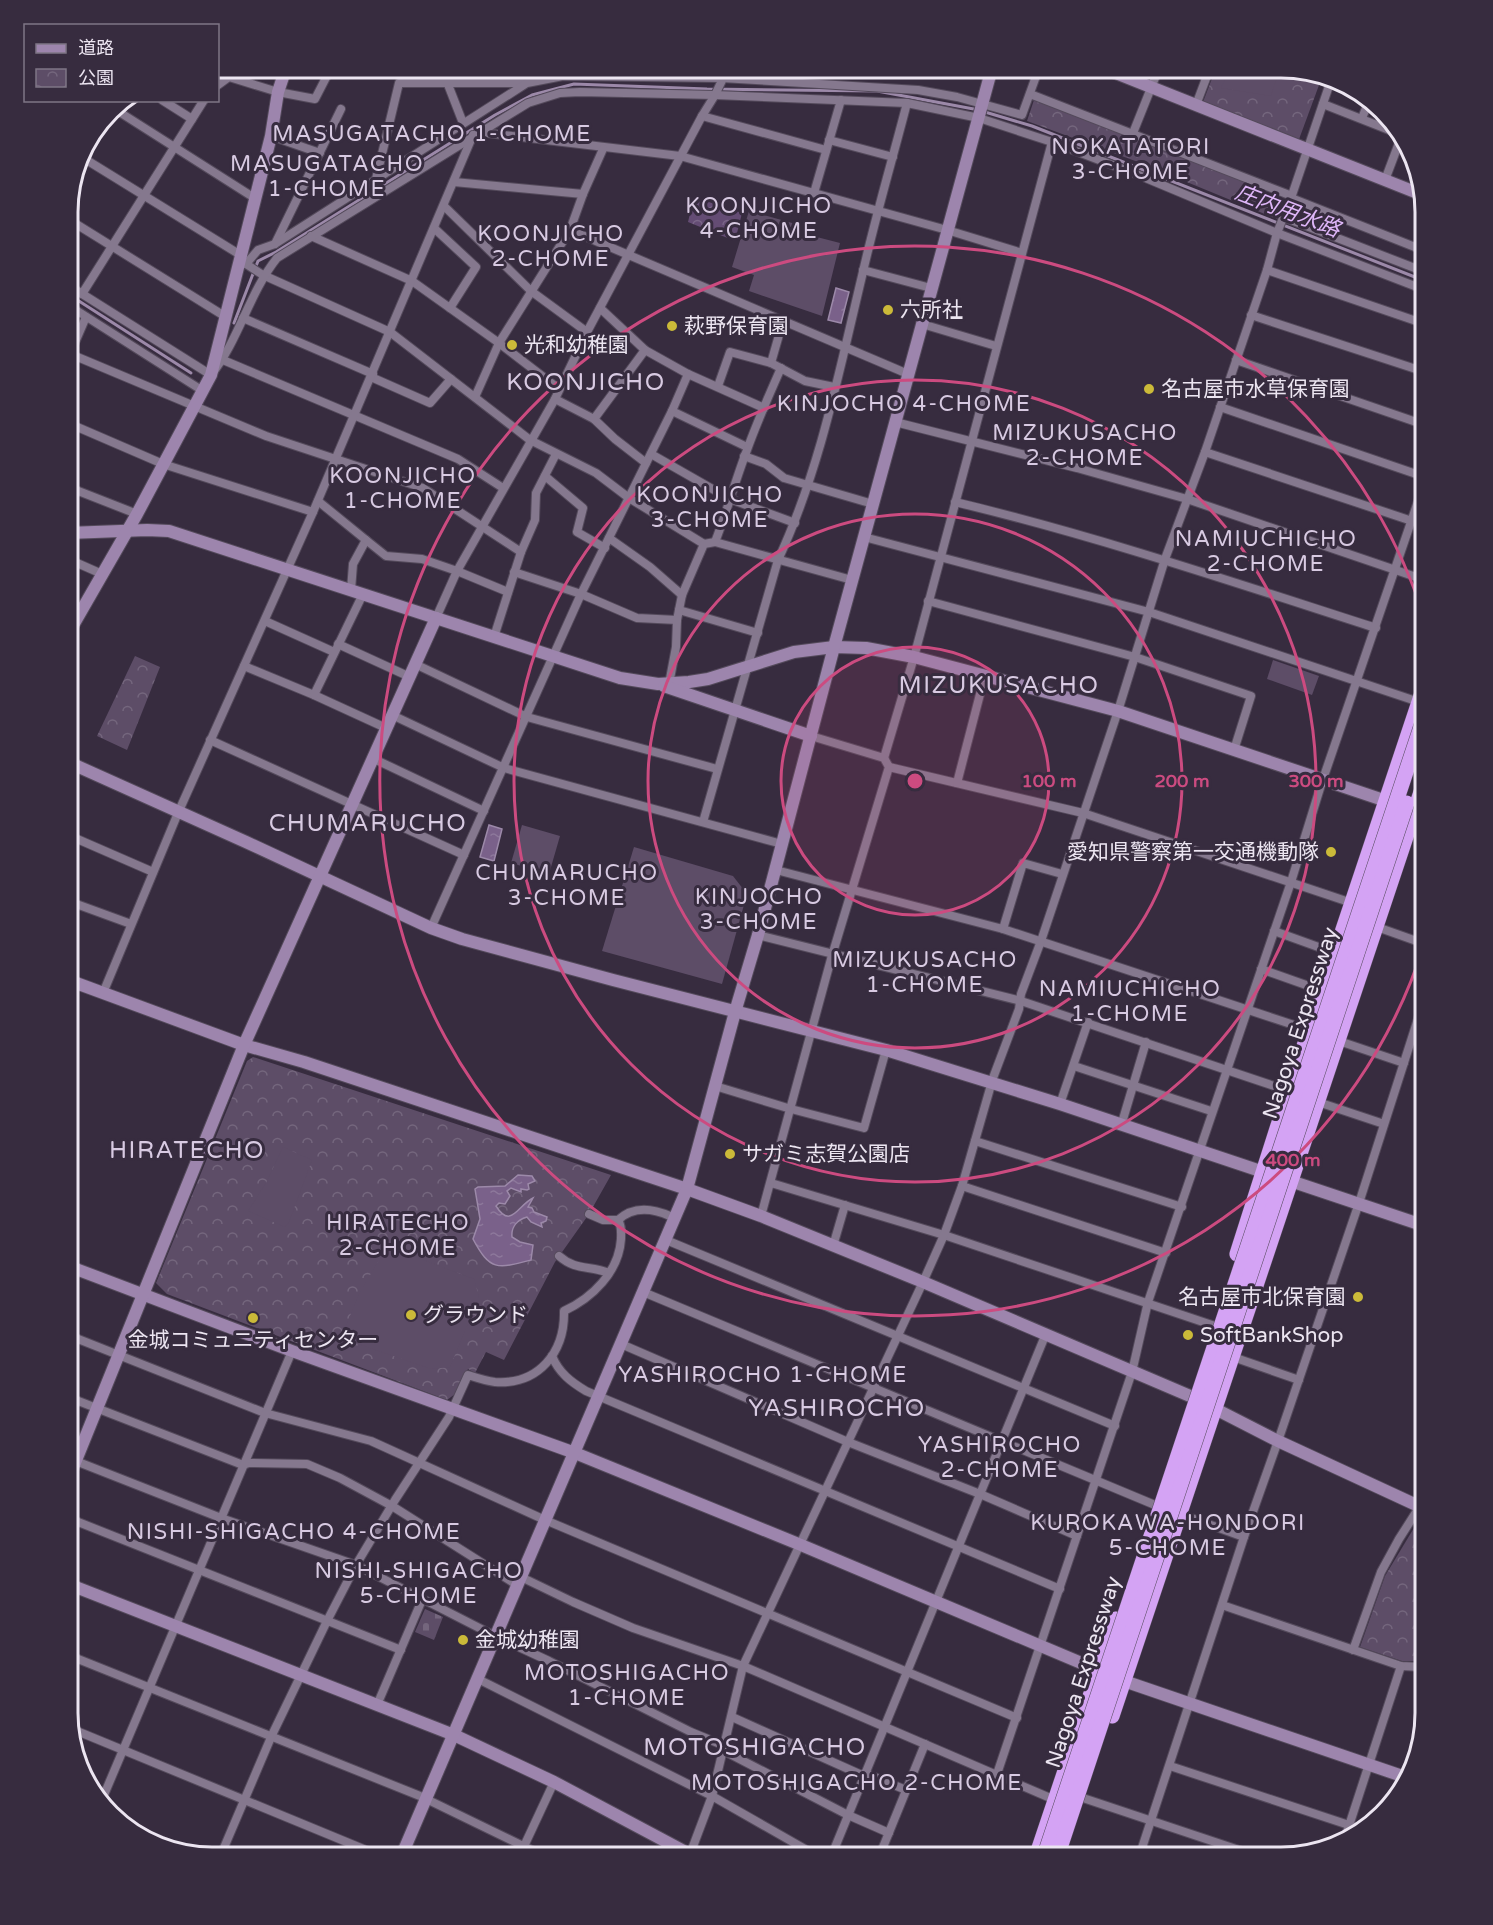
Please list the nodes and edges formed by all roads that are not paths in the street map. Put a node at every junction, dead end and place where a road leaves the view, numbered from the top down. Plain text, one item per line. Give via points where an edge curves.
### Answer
1 (232, 78) edge
2 (283, 78) edge
3 (327, 78) edge
4 (447, 78) edge
5 (553, 78) edge
6 (594, 78) edge
7 (723, 78) edge
8 (990, 78) edge
9 (1036, 78) edge
10 (1128, 78) edge
11 (1155, 78) edge
12 (1206, 78) edge
13 (447, 82) junction
14 (527, 83) junction
15 (719, 86) junction
16 (1151, 87) junction
17 (1329, 87) edge
18 (278, 92) junction
19 (1030, 94) junction
20 (841, 100) junction
21 (165, 102) edge
22 (203, 102) edge
23 (907, 103) junction
24 (983, 104) junction
25 (1323, 104) junction
26 (1196, 105) junction
27 (1366, 108) edge
28 (340, 109) dead end
29 (121, 113) edge
30 (702, 116) junction
31 (979, 118) junction
32 (1362, 118) junction
33 (192, 119) junction
34 (463, 123) junction
35 (1385, 128) edge
36 (1133, 133) junction
37 (476, 134) junction
38 (271, 136) junction
39 (829, 140) junction
40 (1052, 142) junction
41 (174, 147) junction
42 (1398, 147) edge
43 (603, 148) junction
44 (826, 150) junction
45 (1307, 151) junction
46 (320, 153) junction
47 (680, 156) junction
48 (893, 157) junction
49 (88, 161) edge
50 (376, 179) junction
51 (1385, 180) junction
52 (454, 182) junction
53 (1413, 191) edge
54 (814, 193) junction
55 (583, 194) junction
56 (143, 196) junction
57 (1291, 197) junction
58 (256, 199) junction
59 (444, 206) junction
60 (879, 211) junction
61 (1282, 218) junction
62 (78, 225) edge
63 (434, 228) junction
64 (570, 230) junction
65 (947, 230) junction
66 (1278, 231) junction
67 (311, 236) junction
68 (275, 244) junction
69 (1415, 245) edge
70 (111, 246) junction
71 (1022, 253) junction
72 (629, 256) junction
73 (244, 261) junction
74 (1415, 268) edge
75 (863, 270) junction
76 (1267, 270) junction
77 (261, 273) junction
78 (412, 281) junction
79 (1415, 286) edge
80 (931, 288) junction
81 (78, 291) edge
82 (531, 291) junction
83 (82, 294) junction
84 (450, 308) junction
85 (600, 308) junction
86 (78, 312) edge
87 (1251, 315) junction
88 (86, 317) junction
89 (226, 317) junction
90 (243, 318) junction
91 (783, 321) junction
92 (1415, 321) edge
93 (922, 324) junction
94 (390, 332) junction
95 (587, 332) junction
96 (78, 334) edge
97 (499, 343) junction
98 (996, 346) junction
99 (845, 347) junction
100 (645, 350) junction
101 (78, 358) edge
102 (223, 360) junction
103 (1236, 360) junction
104 (771, 363) junction
105 (781, 368) junction
106 (1415, 369) edge
107 (688, 374) junction
108 (908, 374) junction
109 (211, 375) junction
110 (372, 376) junction
111 (451, 379) junction
112 (718, 386) junction
113 (834, 387) junction
114 (559, 389) junction
115 (202, 391) junction
116 (475, 397) junction
117 (555, 399) junction
118 (194, 406) junction
119 (1220, 407) junction
120 (764, 408) junction
121 (672, 411) junction
122 (355, 416) junction
123 (594, 419) junction
124 (895, 422) junction
125 (1415, 422) edge
126 (78, 427) edge
127 (530, 440) junction
128 (971, 443) junction
129 (746, 452) junction
130 (1205, 452) junction
131 (556, 454) junction
132 (651, 454) junction
133 (336, 460) junction
134 (646, 463) junction
135 (163, 464) junction
136 (1415, 475) edge
137 (544, 476) junction
138 (809, 485) junction
139 (503, 488) junction
140 (78, 491) edge
141 (629, 498) junction
142 (730, 499) junction
143 (1187, 499) junction
144 (318, 501) junction
145 (955, 502) junction
146 (873, 504) junction
147 (1415, 511) edge
148 (314, 512) junction
149 (136, 514) junction
150 (1412, 521) junction
151 (795, 523) junction
152 (482, 526) junction
153 (126, 531) junction
154 (78, 533) edge
155 (864, 537) junction
156 (609, 538) junction
157 (366, 540) junction
158 (715, 542) junction
159 (704, 544) junction
160 (605, 548) junction
161 (521, 552) junction
162 (939, 557) junction
163 (778, 560) junction
164 (1165, 560) junction
165 (78, 563) edge
166 (287, 569) junction
167 (1396, 570) junction
168 (457, 571) junction
169 (514, 572) junction
170 (102, 574) junction
171 (1415, 577) edge
172 (852, 580) junction
173 (357, 592) junction
174 (508, 592) junction
175 (581, 594) junction
176 (682, 595) junction
177 (928, 601) junction
178 (679, 610) junction
179 (1149, 612) junction
180 (78, 615) edge
181 (436, 618) junction
182 (677, 620) junction
183 (265, 621) junction
184 (1376, 628) junction
185 (758, 633) junction
186 (494, 637) junction
187 (834, 647) junction
188 (337, 648) junction
189 (554, 656) junction
190 (914, 657) junction
191 (1135, 657) junction
192 (415, 664) junction
193 (244, 666) junction
194 (746, 667) junction
195 (985, 675) junction
196 (410, 677) junction
197 (1357, 680) junction
198 (663, 684) junction
199 (314, 695) junction
200 (1415, 705) edge
201 (734, 711) junction
202 (1118, 711) junction
203 (392, 715) junction
204 (527, 717) junction
205 (1415, 726) edge
206 (386, 728) junction
207 (1415, 729) edge
208 (811, 736) junction
209 (210, 740) junction
210 (1234, 750) junction
211 (372, 759) junction
212 (886, 763) junction
213 (78, 767) edge
214 (504, 768) junction
215 (717, 769) junction
216 (1415, 776) edge
217 (1323, 780) junction
218 (957, 783) junction
219 (1386, 801) junction
220 (351, 804) junction
221 (1415, 810) edge
222 (484, 811) junction
223 (178, 813) junction
224 (1083, 813) junction
225 (703, 822) junction
226 (1415, 825) edge
227 (78, 839) edge
228 (782, 844) junction
229 (464, 855) junction
230 (776, 870) junction
231 (153, 872) junction
232 (1062, 874) junction
233 (319, 877) junction
234 (1291, 882) junction
235 (853, 889) junction
236 (1352, 903) junction
237 (78, 905) edge
238 (131, 924) junction
239 (1377, 927) junction
240 (431, 928) junction
241 (1003, 928) junction
242 (1274, 931) junction
243 (758, 935) junction
244 (1415, 940) edge
245 (1041, 941) junction
246 (1335, 953) junction
247 (832, 955) junction
248 (1261, 969) junction
249 (78, 984) edge
250 (1323, 991) junction
251 (103, 993) junction
252 (1021, 1001) junction
253 (1247, 1010) junction
254 (735, 1012) junction
255 (1088, 1022) junction
256 (1415, 1028) edge
257 (1310, 1030) junction
258 (812, 1031) junction
259 (1339, 1041) junction
260 (1146, 1042) junction
261 (244, 1044) junction
262 (886, 1050) junction
263 (1404, 1063) junction
264 (1074, 1066) junction
265 (1226, 1070) junction
266 (991, 1083) junction
267 (1133, 1085) junction
268 (716, 1086) junction
269 (1289, 1091) junction
270 (1318, 1102) junction
271 (1060, 1104) junction
272 (791, 1109) junction
273 (1212, 1111) junction
274 (1384, 1124) junction
275 (1121, 1126) junction
276 (975, 1141) junction
277 (1199, 1151) junction
278 (1264, 1172) junction
279 (1292, 1182) junction
280 (771, 1183) junction
281 (962, 1186) junction
282 (687, 1189) junction
283 (1359, 1203) junction
284 (845, 1205) junction
285 (1182, 1207) junction
286 (589, 1214) dead end
287 (670, 1216) dead end
288 (761, 1216) junction
289 (618, 1220) junction
290 (1415, 1223) edge
291 (944, 1234) junction
292 (666, 1240) junction
293 (833, 1246) junction
294 (1166, 1253) junction
295 (559, 1256) dead end
296 (78, 1270) edge
297 (609, 1273) junction
298 (923, 1282) junction
299 (643, 1292) junction
300 (143, 1295) junction
301 (1148, 1302) junction
302 (1215, 1326) junction
303 (897, 1336) junction
304 (1046, 1336) junction
305 (78, 1339) edge
306 (621, 1344) junction
307 (292, 1351) junction
308 (118, 1355) junction
309 (552, 1356) junction
310 (1233, 1357) junction
311 (1132, 1372) junction
312 (1299, 1380) junction
313 (873, 1388) junction
314 (1024, 1389) junction
315 (1190, 1396) junction
316 (598, 1397) junction
317 (78, 1400) edge
318 (97, 1408) junction
319 (453, 1410) junction
320 (1216, 1410) junction
321 (265, 1413) junction
322 (1114, 1426) junction
323 (1278, 1441) junction
324 (848, 1442) junction
325 (1001, 1442) junction
326 (78, 1446) edge
327 (575, 1453) junction
328 (78, 1463) edge
329 (419, 1463) junction
330 (243, 1465) junction
331 (1096, 1481) junction
332 (826, 1491) junction
333 (980, 1494) junction
334 (1415, 1504) edge
335 (1155, 1505) junction
336 (392, 1506) junction
337 (1180, 1514) junction
338 (221, 1518) junction
339 (1415, 1518) edge
340 (545, 1520) junction
341 (78, 1522) edge
342 (1077, 1536) junction
343 (1244, 1537) junction
344 (801, 1545) junction
345 (958, 1546) junction
346 (356, 1565) junction
347 (199, 1570) junction
348 (519, 1581) junction
349 (78, 1588) edge
350 (1060, 1589) junction
351 (422, 1600) junction
352 (936, 1603) junction
353 (1222, 1605) junction
354 (768, 1614) junction
355 (327, 1621) junction
356 (175, 1626) junction
357 (495, 1636) junction
358 (1041, 1647) junction
359 (400, 1650) junction
360 (1353, 1650) junction
361 (78, 1659) edge
362 (743, 1666) junction
363 (1401, 1666) junction
364 (1415, 1667) edge
365 (1098, 1670) junction
366 (907, 1673) junction
367 (300, 1674) junction
368 (478, 1679) junction
369 (1124, 1681) junction
370 (149, 1687) junction
371 (1189, 1704) junction
372 (377, 1705) junction
373 (732, 1717) junction
374 (1017, 1718) junction
375 (885, 1726) junction
376 (79, 1732) edge
377 (272, 1735) junction
378 (454, 1735) junction
379 (925, 1744) junction
380 (725, 1749) junction
381 (123, 1750) junction
382 (1368, 1764) junction
383 (1170, 1766) junction
384 (865, 1774) junction
385 (997, 1774) junction
386 (1399, 1775) edge
387 (554, 1782) junction
388 (906, 1790) junction
389 (105, 1793) edge
390 (712, 1796) junction
391 (1083, 1798) junction
392 (426, 1800) junction
393 (1055, 1800) junction
394 (245, 1801) junction
395 (848, 1815) junction
396 (1151, 1821) junction
397 (1349, 1825) junction
398 (1352, 1826) edge
399 (1348, 1829) edge
400 (889, 1833) junction
401 (224, 1847) edge
402 (358, 1847) edge
403 (405, 1847) edge
404 (524, 1847) joint
405 (673, 1847) edge
406 (694, 1847) edge
407 (801, 1847) edge
408 (835, 1847) edge
409 (883, 1847) edge
410 (1039, 1847) edge
411 (1047, 1847) edge
412 (1060, 1847) edge
413 (1066, 1847) edge
414 (1142, 1847) edge
415 (1230, 1847) edge

1 - 18 street
2 - 18 street
3 - 18 street via 315,99
4 - 13 street
5 - 14 street
6 - 15 street
7 - 15 street
8 - 24 street
9 - 19 street
10 - 16 street
11 - 16 street
12 - 26 street
13 - 14 street
13 - 34 street
13 - 50 street via 399,84
14 - 34 street
15 - 20 street
15 - 24 street via 918,90
15 - 30 street
15 - 37 street via 560,93 528,103
16 - 26 street
16 - 36 street
17 - 25 street
18 - 38 street
19 - 24 street via 1022,115
19 - 36 street
20 - 23 street
20 - 39 street
21 - 33 street
22 - 33 street
23 - 31 street
23 - 48 street
24 - 31 street
25 - 32 street
25 - 45 street
26 - 45 street
27 - 32 street
28 - 46 street
29 - 41 street
30 - 44 street
30 - 47 street
31 - 40 street
31 - 65 street
32 - 35 street
33 - 41 street
34 - 50 street
36 - 57 street
37 - 43 street
37 - 52 street
37 - 67 street
38 - 46 street
38 - 58 street
39 - 44 street
39 - 48 street
40 - 66 street
40 - 71 street
41 - 56 street
41 - 58 street
42 - 51 street
43 - 47 street
43 - 55 street
44 - 54 street
45 - 51 street
45 - 57 street
46 - 68 street
47 - 54 street
47 - 72 street
48 - 60 street
49 - 56 street
50 - 68 street
51 - 53 street
52 - 55 street
52 - 59 street
54 - 60 street
55 - 64 street
56 - 70 street
56 - 73 street
57 - 61 street
57 - 69 street
58 - 73 street
59 - 63 street
59 - 82 street
60 - 65 street
60 - 75 street
61 - 66 street
61 - 74 street
62 - 70 street
63 - 78 street
63 - 84 street via 476,267
64 - 72 street
64 - 82 street
65 - 71 street
65 - 80 street
66 - 76 street
66 - 79 street
67 - 77 street
67 - 78 street
68 - 73 street
70 - 83 street
70 - 89 street
71 - 98 street
72 - 85 street
72 - 91 street
73 - 77 street
73 - 89 street
75 - 80 street
75 - 99 street
76 - 87 street
76 - 92 street
77 - 90 street
77 - 94 street
78 - 84 street
78 - 94 street
80 - 93 street
81 - 83 street
82 - 95 street
82 - 97 street
83 - 109 street
84 - 97 street
85 - 95 street
85 - 100 street
86 - 88 street
87 - 103 street
87 - 106 street
88 - 96 street
88 - 115 street
89 - 109 street
90 - 102 street
90 - 110 street
91 - 99 street
91 - 104 street
93 - 98 street
93 - 108 street
94 - 110 street
94 - 111 street
95 - 114 street
97 - 114 street
97 - 116 street
98 - 128 street
99 - 108 street
99 - 113 street
100 - 107 street
100 - 123 street
101 - 118 street
102 - 109 street
102 - 122 street
103 - 119 street
103 - 125 street
104 - 105 street
104 - 112 street via 730,352
105 - 113 street via 805,381
105 - 120 street
107 - 112 street
107 - 121 street
108 - 124 street
109 - 115 street
110 - 111 street via 430,403
110 - 122 street
111 - 116 street
112 - 120 street
113 - 138 street
114 - 117 street
115 - 118 street
116 - 127 street
117 - 123 street
117 - 127 street
118 - 133 street
118 - 135 street
119 - 130 street
119 - 136 street
120 - 129 street
121 - 129 street
121 - 132 street
122 - 133 street
122 - 139 street via 458,459
123 - 134 street
124 - 128 street
124 - 146 street
126 - 135 street
127 - 131 street
127 - 139 street
128 - 143 street
128 - 145 street
129 - 138 street via 784,478
129 - 142 street
130 - 143 street
130 - 150 street
131 - 137 street
131 - 141 street via 596,473
132 - 134 street
132 - 142 street
133 - 144 street
133 - 152 street via 423,488
134 - 141 street
135 - 148 street
135 - 149 street
137 - 160 street via 583,508 577,532
137 - 161 street via 536,492 535,520
138 - 146 street
138 - 151 street
139 - 152 street
140 - 149 street
141 - 156 street
141 - 159 street
142 - 151 street
142 - 158 street
143 - 164 street
143 - 167 street
144 - 148 street
144 - 157 street
145 - 162 street
145 - 164 street via 1036,521
146 - 155 street
147 - 150 street
148 - 166 street
149 - 153 street
150 - 167 street
151 - 163 street
152 - 161 street
152 - 168 street
153 - 154 street
153 - 166 street via 169,531
153 - 170 street
155 - 162 street
155 - 172 street
156 - 160 street
156 - 176 street
157 - 168 street via 386,556 422,560
157 - 173 street via 353,564
158 - 159 street
158 - 163 street
159 - 176 street
160 - 175 street
161 - 169 street
162 - 177 street
162 - 179 street
163 - 172 street
163 - 185 street
164 - 179 street
164 - 184 street
165 - 170 street
166 - 173 street
166 - 183 street
167 - 171 street
167 - 184 street
168 - 174 street
168 - 181 street
169 - 174 street
169 - 175 street
170 - 180 street
172 - 187 street
173 - 181 street
173 - 188 street
174 - 186 street
175 - 182 street via 637,618
175 - 189 street
176 - 178 street
177 - 190 street
177 - 191 street
178 - 182 street
178 - 185 street
179 - 191 street
179 - 197 street
181 - 186 street
181 - 192 street
182 - 198 street via 676,647
183 - 188 street
183 - 193 street
184 - 197 street
185 - 194 street
186 - 189 street
187 - 190 street
187 - 194 street via 794,652
187 - 208 street
188 - 196 street
188 - 199 street
189 - 198 street via 620,678
189 - 204 street
190 - 195 street
190 - 212 street
191 - 202 street
191 - 210 street via 1251,696
192 - 196 street
192 - 204 street
193 - 199 street
193 - 209 street
194 - 198 street via 708,679
194 - 201 street
195 - 202 street
195 - 218 street
196 - 203 street
197 - 200 street
197 - 217 street
198 - 201 street
199 - 206 street
201 - 208 street
201 - 215 street
202 - 210 street
202 - 224 street
203 - 206 street
203 - 214 street
204 - 214 street
204 - 215 street
205 - 219 highway
206 - 211 street
207 - 411 highway, Nagoya Expressway, bridge
208 - 212 street
208 - 228 street
209 - 220 street
209 - 223 street
210 - 217 street
211 - 220 street
211 - 222 street
212 - 218 street
212 - 235 street
213 - 223 street
214 - 222 street
214 - 225 street
215 - 225 street
216 - 412 highway, Nagoya Expressway, bridge
217 - 219 street
217 - 234 street
218 - 224 street
219 - 221 street
219 - 236 highway
220 - 229 street
220 - 233 street
222 - 229 street
223 - 231 street
223 - 233 street
224 - 232 street
224 - 234 street
225 - 228 street
226 - 239 highway
227 - 231 street
228 - 230 street
229 - 240 street
230 - 235 street
230 - 243 street
231 - 238 street
232 - 241 street via 1023,863
232 - 245 street
233 - 240 street
233 - 261 street
234 - 236 street
234 - 242 street
235 - 241 street
235 - 247 street
236 - 246 highway
237 - 238 street
238 - 251 street
239 - 244 street
239 - 259 highway
240 - 254 street
241 - 245 street
242 - 246 street
242 - 248 street
243 - 247 street
243 - 254 street
245 - 252 street
245 - 253 street
246 - 250 highway
247 - 252 street
247 - 258 street
248 - 250 street
248 - 253 street
249 - 251 street
250 - 257 highway
251 - 261 street
252 - 255 street
252 - 266 street
253 - 257 street
253 - 265 street
254 - 258 street
254 - 268 street
255 - 260 street
255 - 264 street
256 - 263 street
257 - 269 highway
258 - 262 street
258 - 272 street
259 - 263 street
259 - 270 highway
260 - 265 street
260 - 267 street
261 - 282 street
261 - 300 street
262 - 266 street
262 - 272 street via 864,1128
263 - 274 street
264 - 267 street
264 - 271 street
265 - 269 street
265 - 273 street
266 - 271 street
266 - 276 street
267 - 273 street
267 - 275 street
268 - 272 street
268 - 282 street
269 - 278 highway
270 - 274 street
270 - 279 highway
271 - 275 street
272 - 280 street
273 - 277 street
274 - 283 street
275 - 277 street
276 - 281 street
276 - 285 street
277 - 278 street
277 - 285 street
278 - 279 street
278 - 302 highway
279 - 283 street
279 - 310 highway
280 - 284 street
280 - 288 street
281 - 291 street
281 - 294 street
282 - 288 street
282 - 292 street
283 - 290 street
283 - 312 street
284 - 291 street
284 - 293 street
285 - 294 street
286 - 289 street via 603,1220
287 - 289 street via 639,1209
288 - 293 street
289 - 297 street via 621,1241
291 - 298 street
291 - 301 street
292 - 299 street
292 - 303 street
293 - 298 street
294 - 301 street
295 - 297 street via 578,1268
296 - 300 street
297 - 309 street via 587,1298 564,1311 562,1338
298 - 303 street
298 - 304 street
299 - 306 street
299 - 313 street
300 - 307 street
300 - 308 street
301 - 302 street
301 - 311 street
302 - 315 highway
303 - 313 street
303 - 314 street
304 - 311 street
304 - 314 street
305 - 308 street
306 - 316 street
306 - 324 street
307 - 319 street
307 - 321 street
308 - 318 street
308 - 321 street
309 - 316 street via 571,1382
309 - 319 street via 519,1380 495,1382 468,1375
310 - 312 street
310 - 320 highway
311 - 315 street
311 - 322 street
312 - 323 street
313 - 324 street
313 - 325 street
314 - 322 street
314 - 325 street
315 - 320 street
315 - 335 highway
316 - 327 street
316 - 332 street
317 - 318 street
318 - 326 street
318 - 330 street
319 - 327 street
319 - 329 street
320 - 323 street
320 - 337 highway
321 - 329 street via 371,1441
321 - 330 street
322 - 331 street
323 - 334 street
323 - 343 street
324 - 332 street
324 - 333 street
325 - 331 street
325 - 333 street
327 - 340 street
327 - 344 street
328 - 338 street
329 - 336 street
329 - 340 street
330 - 336 street via 307,1464
330 - 338 street
331 - 335 street
331 - 342 street
332 - 344 street
332 - 345 street
333 - 342 street
333 - 345 street
335 - 365 highway
336 - 346 street
336 - 348 street
337 - 343 street
337 - 369 highway
338 - 346 street
338 - 347 street
339 - 360 street via 1381,1572
340 - 348 street
340 - 354 street
341 - 347 street
342 - 350 street
343 - 353 street
344 - 352 street
344 - 354 street
345 - 350 street
345 - 352 street
346 - 351 street
346 - 355 street
347 - 355 street
347 - 356 street
348 - 357 street
348 - 362 street via 633,1628
349 - 356 street
350 - 358 street
351 - 357 street
351 - 359 street
352 - 358 street
352 - 366 street
353 - 360 street
353 - 371 street
354 - 362 street
354 - 366 street
355 - 359 street
355 - 367 street
356 - 367 street
356 - 370 street
357 - 368 street
357 - 380 street
358 - 365 street
358 - 374 street
359 - 372 street
360 - 363 street
361 - 370 street
362 - 373 street
362 - 375 street
363 - 364 street
363 - 382 street
365 - 369 street
365 - 393 highway
366 - 374 street
366 - 375 street
367 - 372 street
367 - 377 street
368 - 378 street
368 - 390 street
369 - 371 street
369 - 391 highway
370 - 377 street
370 - 381 street
371 - 382 street
371 - 383 street
372 - 378 street
373 - 380 street
373 - 384 street
374 - 385 street
375 - 379 street
375 - 384 street
376 - 381 street
377 - 392 street
377 - 394 street
378 - 387 street
378 - 392 street
379 - 385 street
379 - 388 street
380 - 390 street
380 - 395 street
381 - 389 street
381 - 394 street
382 - 386 street
382 - 397 street
383 - 396 street
383 - 397 street
384 - 388 street
384 - 395 street
385 - 393 street
387 - 404 street
387 - 405 street
388 - 400 street
390 - 406 street
390 - 407 street
391 - 396 street
391 - 413 highway
392 - 403 street
392 - 404 street
393 - 410 highway
394 - 401 street
394 - 402 street
395 - 400 street
395 - 408 street
396 - 414 street
396 - 415 street
397 - 398 street
397 - 399 street
400 - 409 street

